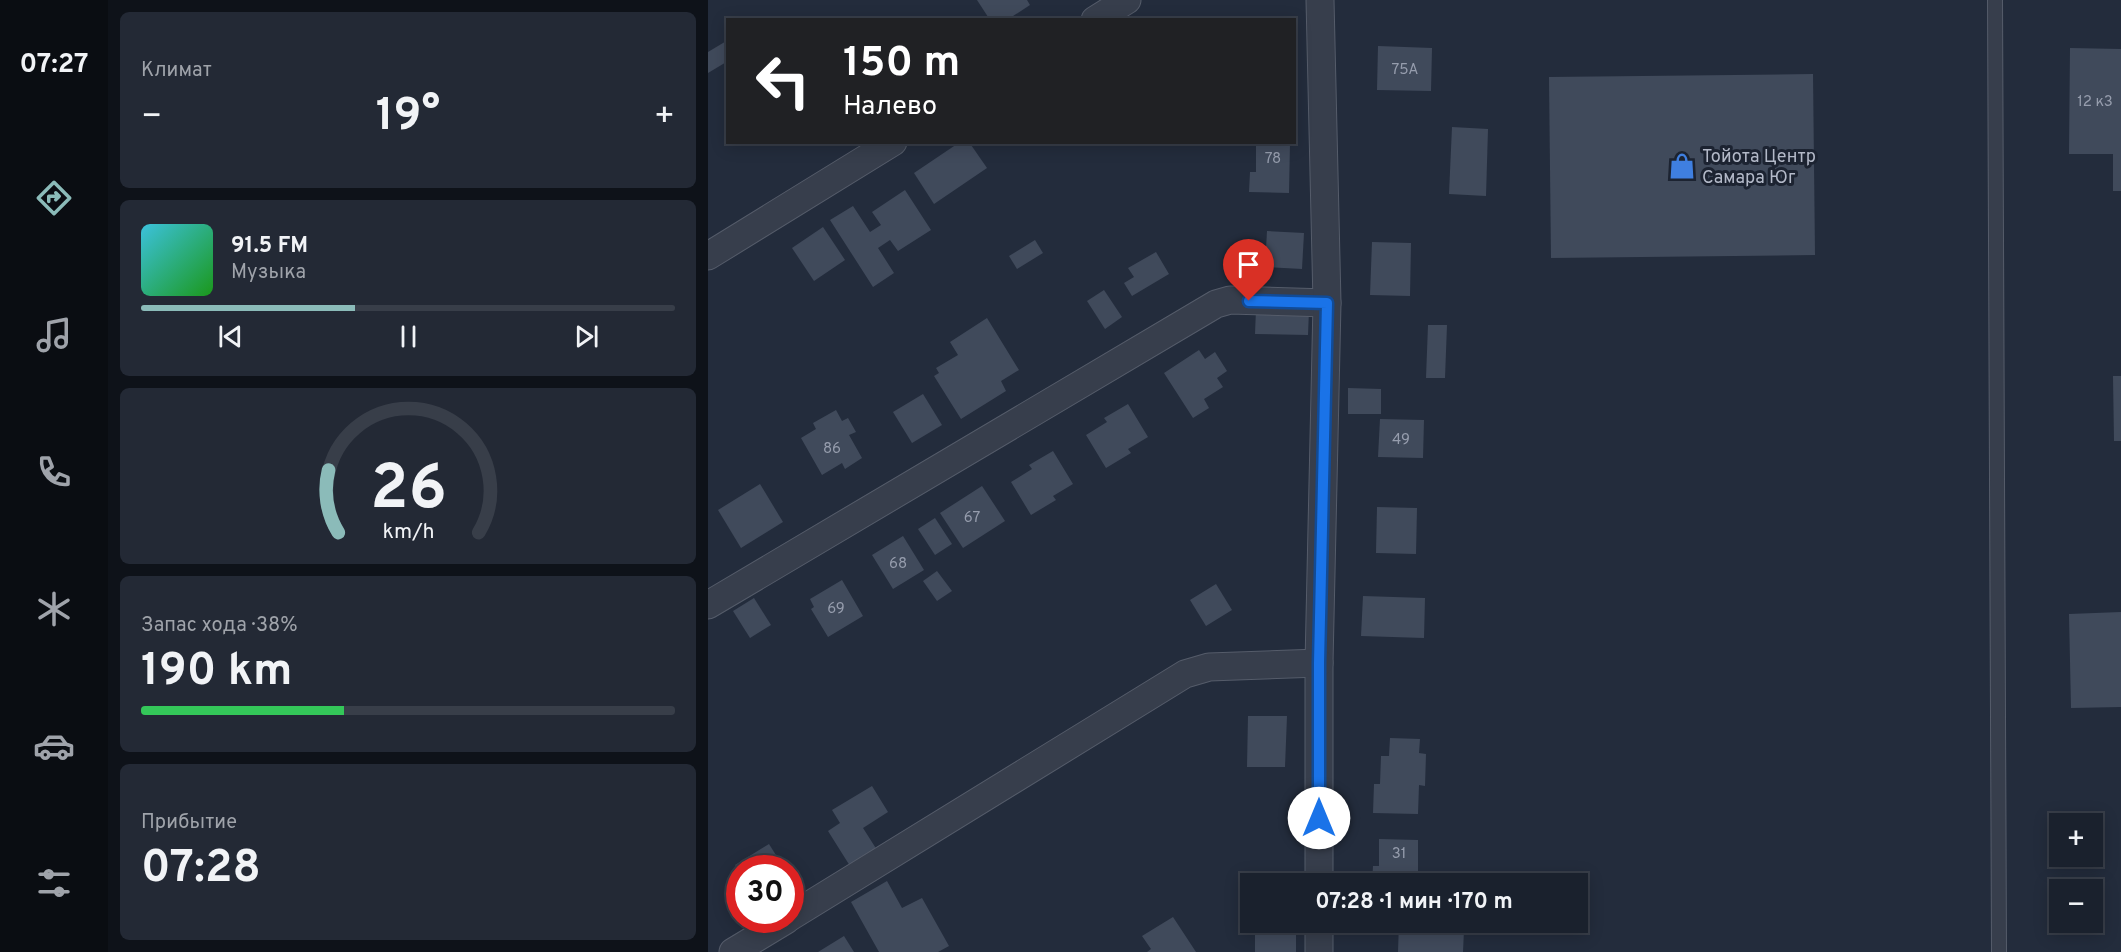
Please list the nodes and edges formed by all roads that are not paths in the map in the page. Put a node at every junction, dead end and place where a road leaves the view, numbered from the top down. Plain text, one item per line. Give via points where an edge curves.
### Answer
1 (1127, 0) edge
2 (1320, 0) edge
3 (1995, 0) edge
4 (1098, 18) edge
5 (890, 144) edge
6 (708, 255) edge
7 (1327, 303) junction
8 (708, 605) edge
9 (1319, 663) junction
10 (1319, 873) edge
11 (804, 907) edge
12 (764, 933) edge
13 (1319, 933) edge
14 (733, 952) edge
15 (1319, 952) edge
16 (1999, 952) edge

1 - 4 street
2 - 7 street
3 - 16 lane
5 - 6 street
7 - 8 street via 1230,300 1216,304
7 - 9 street
9 - 10 street
9 - 11 street via 1209,667 1185,674
12 - 14 street
13 - 15 street

